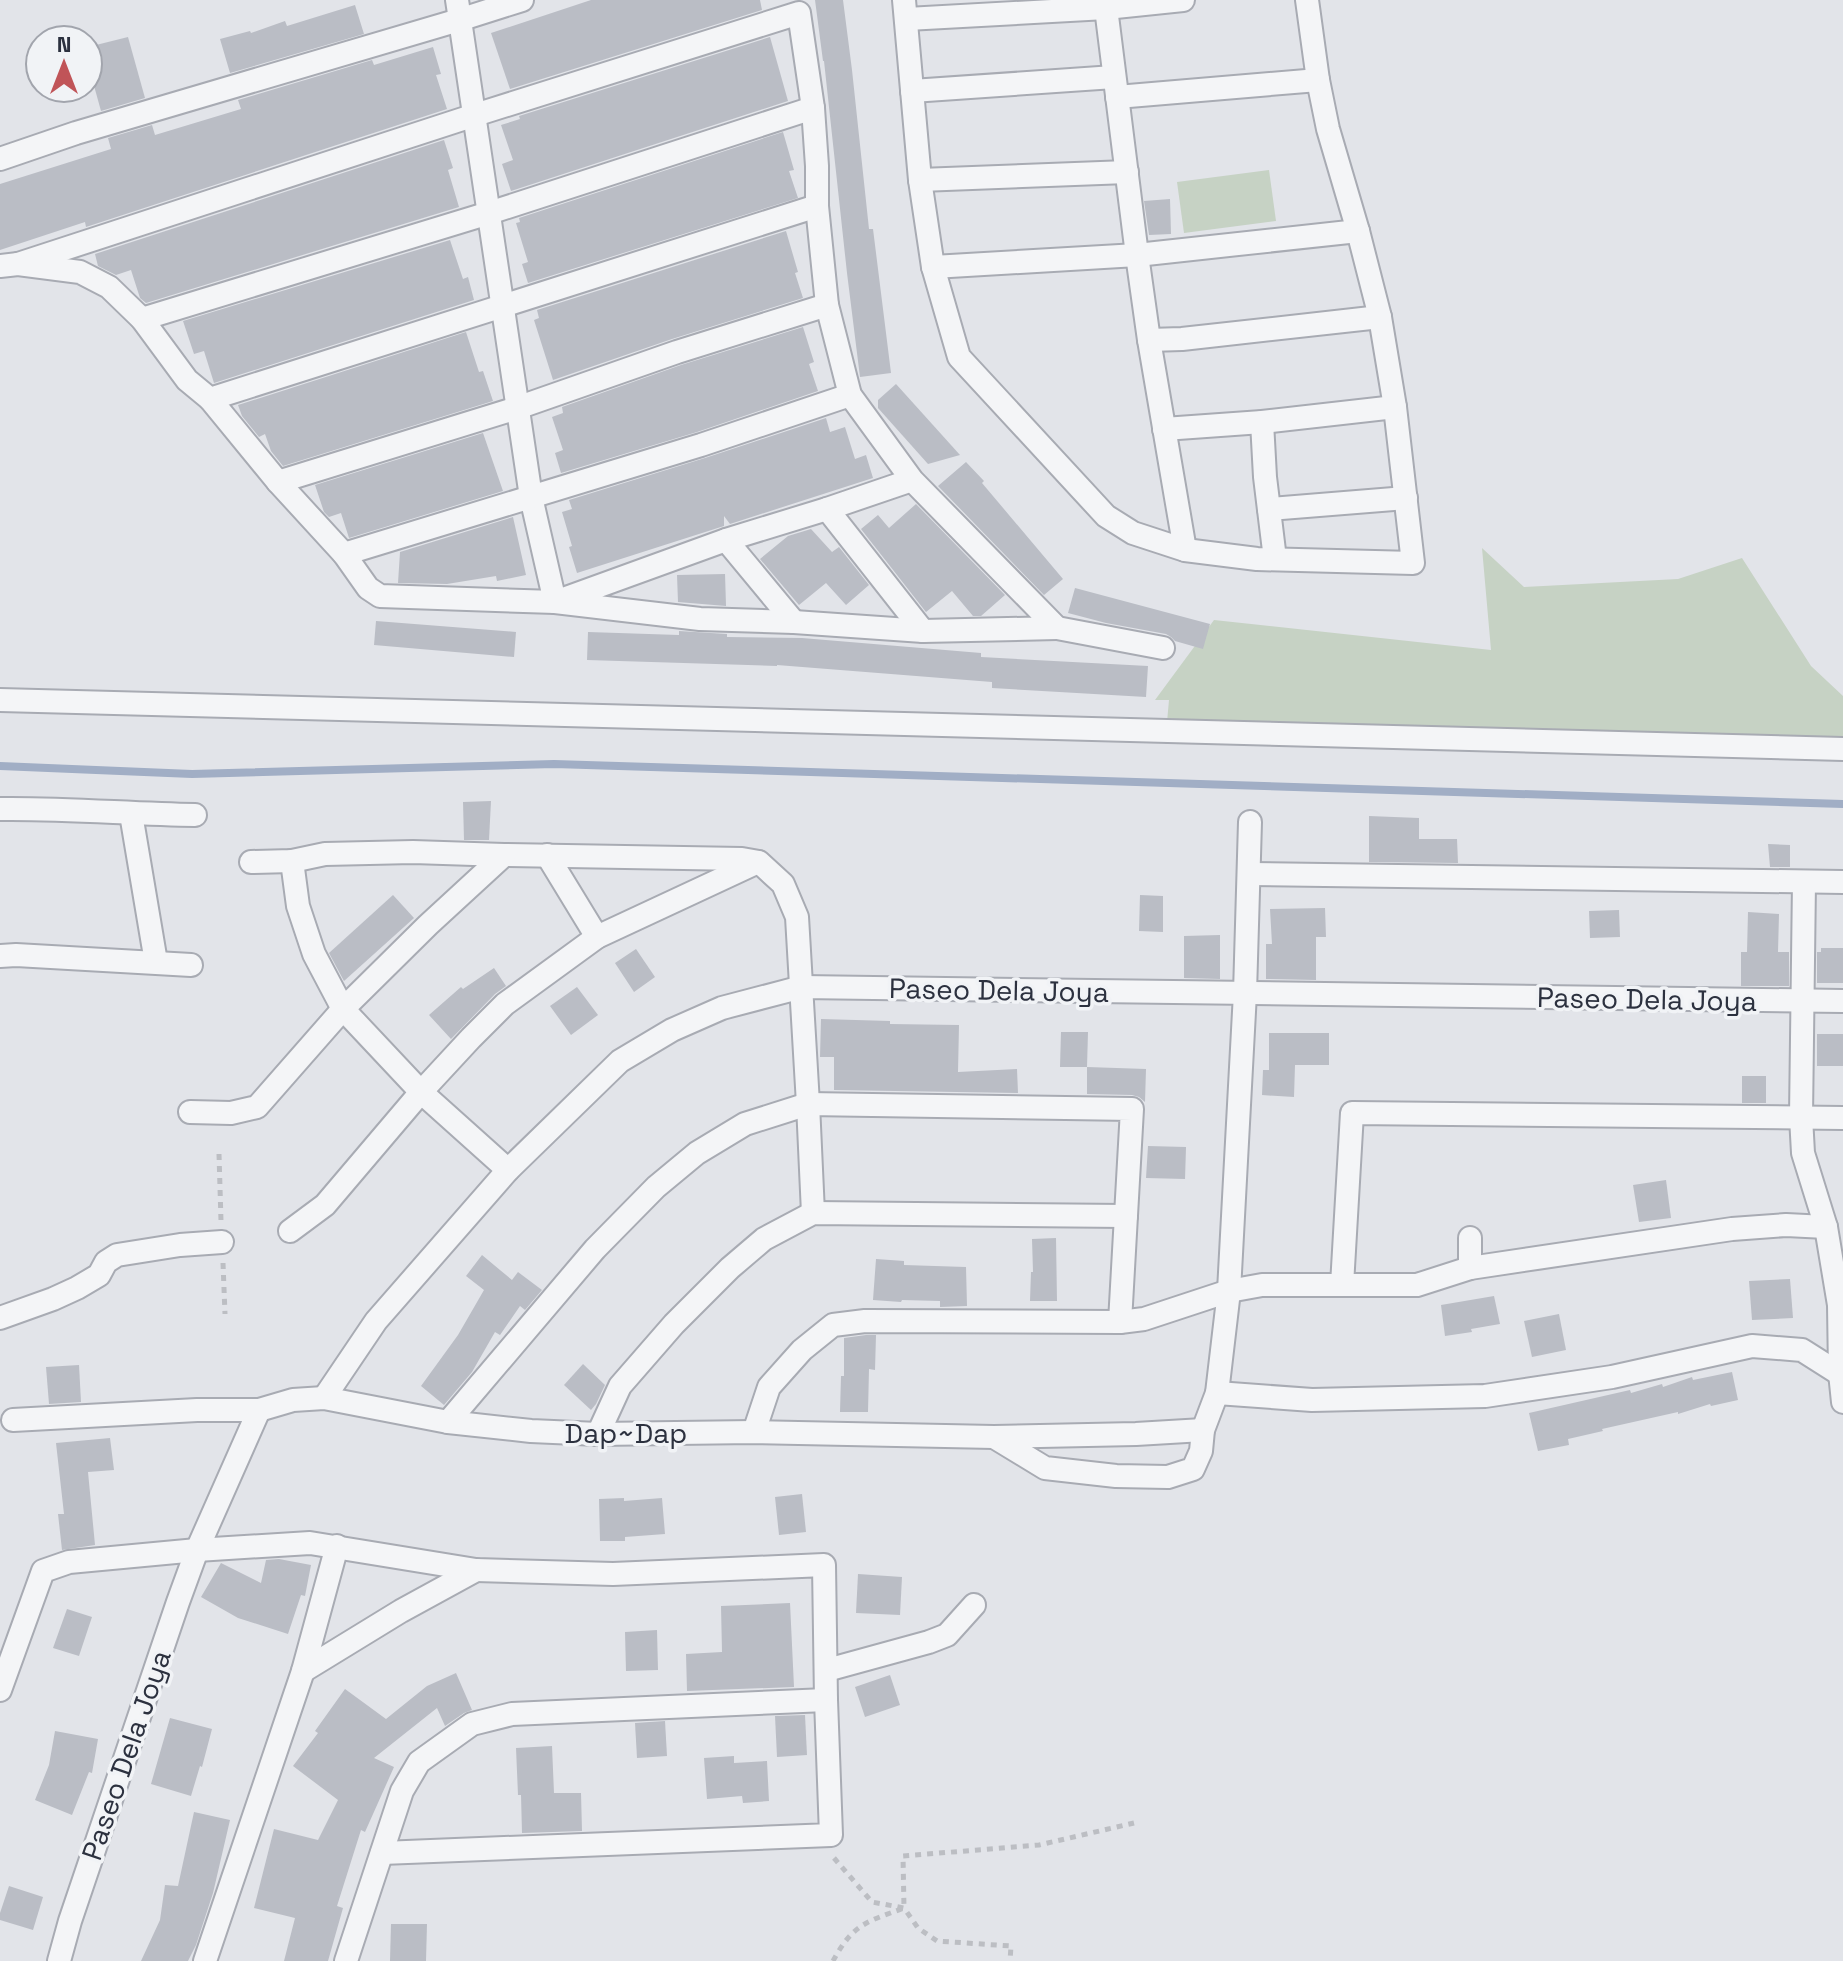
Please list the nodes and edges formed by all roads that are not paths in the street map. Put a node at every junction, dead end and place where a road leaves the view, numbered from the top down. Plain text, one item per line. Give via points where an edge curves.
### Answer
1 (522, 0) edge
2 (1183, 0) edge
3 (1307, 0) edge
4 (1106, 4) edge
5 (798, 6) edge
6 (906, 9) edge
7 (458, 10) edge
8 (1318, 80) junction
9 (1115, 87) junction
10 (912, 91) junction
11 (813, 108) junction
12 (475, 115) junction
13 (0, 159) edge
14 (1127, 172) junction
15 (920, 180) junction
16 (817, 206) junction
17 (489, 213) junction
18 (1358, 231) junction
19 (1137, 255) junction
20 (9, 265) edge
21 (933, 267) junction
22 (827, 305) junction
23 (502, 306) junction
24 (1380, 317) junction
25 (142, 319) junction
26 (1149, 340) junction
27 (850, 395) junction
28 (210, 399) junction
29 (1395, 407) junction
30 (517, 408) junction
31 (1262, 422) junction
32 (1164, 429) junction
33 (912, 480) junction
34 (278, 482) junction
35 (531, 497) junction
36 (1406, 498) junction
37 (827, 509) junction
38 (1269, 509) junction
39 (726, 540) junction
40 (1185, 550) junction
41 (344, 554) junction
42 (1275, 559) junction
43 (555, 602) junction
44 (794, 622) junction
45 (1057, 628) junction
46 (923, 631) junction
47 (1163, 648) dead end
48 (0, 700) edge
49 (1843, 749) edge
50 (0, 809) edge
51 (131, 814) junction
52 (195, 815) dead end
53 (1250, 822) dead end
54 (504, 855) junction
55 (547, 855) junction
56 (292, 861) junction
57 (251, 862) dead end
58 (759, 862) junction
59 (1250, 874) junction
60 (1804, 882) junction
61 (1843, 882) edge
62 (597, 937) junction
63 (0, 956) edge
64 (156, 962) junction
65 (191, 965) dead end
66 (802, 987) junction
67 (1245, 993) junction
68 (1843, 1001) edge
69 (1802, 1002) junction
70 (343, 1009) junction
71 (421, 1092) junction
72 (808, 1104) junction
73 (190, 1112) dead end
74 (1801, 1117) junction
75 (1843, 1118) edge
76 (508, 1170) junction
77 (813, 1213) junction
78 (1126, 1216) junction
79 (1826, 1227) junction
80 (290, 1231) dead end
81 (1470, 1238) dead end
82 (222, 1242) dead end
83 (1470, 1268) junction
84 (1342, 1285) junction
85 (1229, 1291) junction
86 (0, 1318) edge
87 (1120, 1322) junction
88 (1842, 1374) edge
89 (1217, 1393) junction
90 (324, 1398) junction
91 (1843, 1402) edge
92 (259, 1410) junction
93 (13, 1420) dead end
94 (448, 1422) junction
95 (1203, 1430) junction
96 (754, 1432) junction
97 (598, 1434) junction
98 (994, 1437) junction
99 (337, 1546) junction
100 (197, 1550) junction
101 (476, 1570) junction
102 (974, 1605) dead end
103 (827, 1670) junction
104 (303, 1671) junction
105 (0, 1690) edge
106 (826, 1700) junction
107 (382, 1853) junction
108 (59, 1961) edge
109 (205, 1961) edge
110 (346, 1961) edge

1 - 7 street
2 - 4 street
3 - 8 street
4 - 6 street
4 - 9 street
5 - 11 street
5 - 12 street
6 - 10 street
7 - 12 street
7 - 13 street
8 - 9 street
8 - 18 street
9 - 10 street
9 - 14 street
10 - 15 street
11 - 16 street
11 - 17 street
12 - 17 street
12 - 20 street
14 - 15 street
14 - 19 street
15 - 21 street
16 - 22 street
16 - 23 street
17 - 23 street
17 - 25 street
18 - 19 street
18 - 24 street
19 - 21 street
19 - 26 street
20 - 25 street via 80,272 109,287
21 - 40 street via 959,357 1106,516 1133,533
22 - 27 street
22 - 30 street
23 - 28 street
23 - 30 street
24 - 26 street
24 - 29 street
25 - 28 street via 187,380
26 - 32 street
27 - 33 street
27 - 35 street
28 - 34 street
29 - 31 street
29 - 36 street
30 - 34 street
30 - 35 street
31 - 32 street
31 - 38 street
32 - 40 street
33 - 37 street
33 - 45 street
34 - 41 street
35 - 41 street
35 - 43 street
36 - 38 street
36 - 42 street via 1413,563
37 - 39 street
37 - 46 street
38 - 42 street
39 - 43 street
39 - 44 street
40 - 42 street
41 - 43 street via 380,596
43 - 44 street via 700,619
44 - 46 street
45 - 46 street
45 - 47 street
48 - 49 street
50 - 51 street
51 - 52 street
51 - 64 street
53 - 59 street
54 - 55 street
54 - 56 street via 325,854
54 - 70 street
55 - 58 street
55 - 62 street
56 - 57 street
56 - 70 street via 298,906 314,954
58 - 62 street
58 - 66 street via 783,884 797,917
59 - 60 street
59 - 67 street
60 - 61 street
60 - 69 street
62 - 71 street via 505,1004
63 - 64 street
64 - 65 street
66 - 67 street, Paseo Dela Joya
66 - 72 street
66 - 76 street, Paseo Dela Joya via 722,1008 620,1061
67 - 69 street, Paseo Dela Joya
67 - 85 street
68 - 69 street, Paseo Dela Joya
69 - 74 street
70 - 71 street
70 - 73 street via 257,1107 231,1113
71 - 76 street
71 - 80 street via 325,1205
72 - 77 street
72 - 78 street via 1132,1109
72 - 94 street via 745,1124 697,1153 656,1187 595,1249
74 - 75 street
74 - 79 street via 1803,1153
74 - 84 street via 1352,1113
76 - 90 street, Paseo Dela Joya via 376,1321
77 - 78 street
77 - 97 street via 764,1239 674,1324 620,1386
78 - 87 street
79 - 83 street via 1732,1229
79 - 88 street via 1839,1305
81 - 83 street
82 - 86 street via 117,1255 77,1288
83 - 84 street via 1417,1285
84 - 85 street via 1262,1285
85 - 87 street
85 - 89 street
87 - 96 street via 833,1325 769,1387
88 - 89 street via 1802,1350 1752,1346 1612,1377 1485,1396 1312,1400
88 - 91 street
89 - 95 street
90 - 92 street, Dap~Dap
90 - 94 street, Dap~Dap
92 - 93 street, Dap~Dap
92 - 100 street, Paseo Dela Joya
94 - 97 street, Dap~Dap
95 - 98 street, Dap~Dap
95 - 98 street via 1193,1469 1168,1477 1045,1468
96 - 97 street, Dap~Dap
96 - 98 street, Dap~Dap
99 - 100 street
99 - 101 street
99 - 104 street
100 - 105 street via 69,1562 43,1571
100 - 108 street, Paseo Dela Joya
101 - 103 street via 613,1574 824,1565
101 - 104 street
102 - 103 street via 947,1635
103 - 106 street
104 - 109 street
106 - 107 street via 512,1714 472,1724 419,1762 402,1791
106 - 107 street via 831,1835
107 - 110 street

